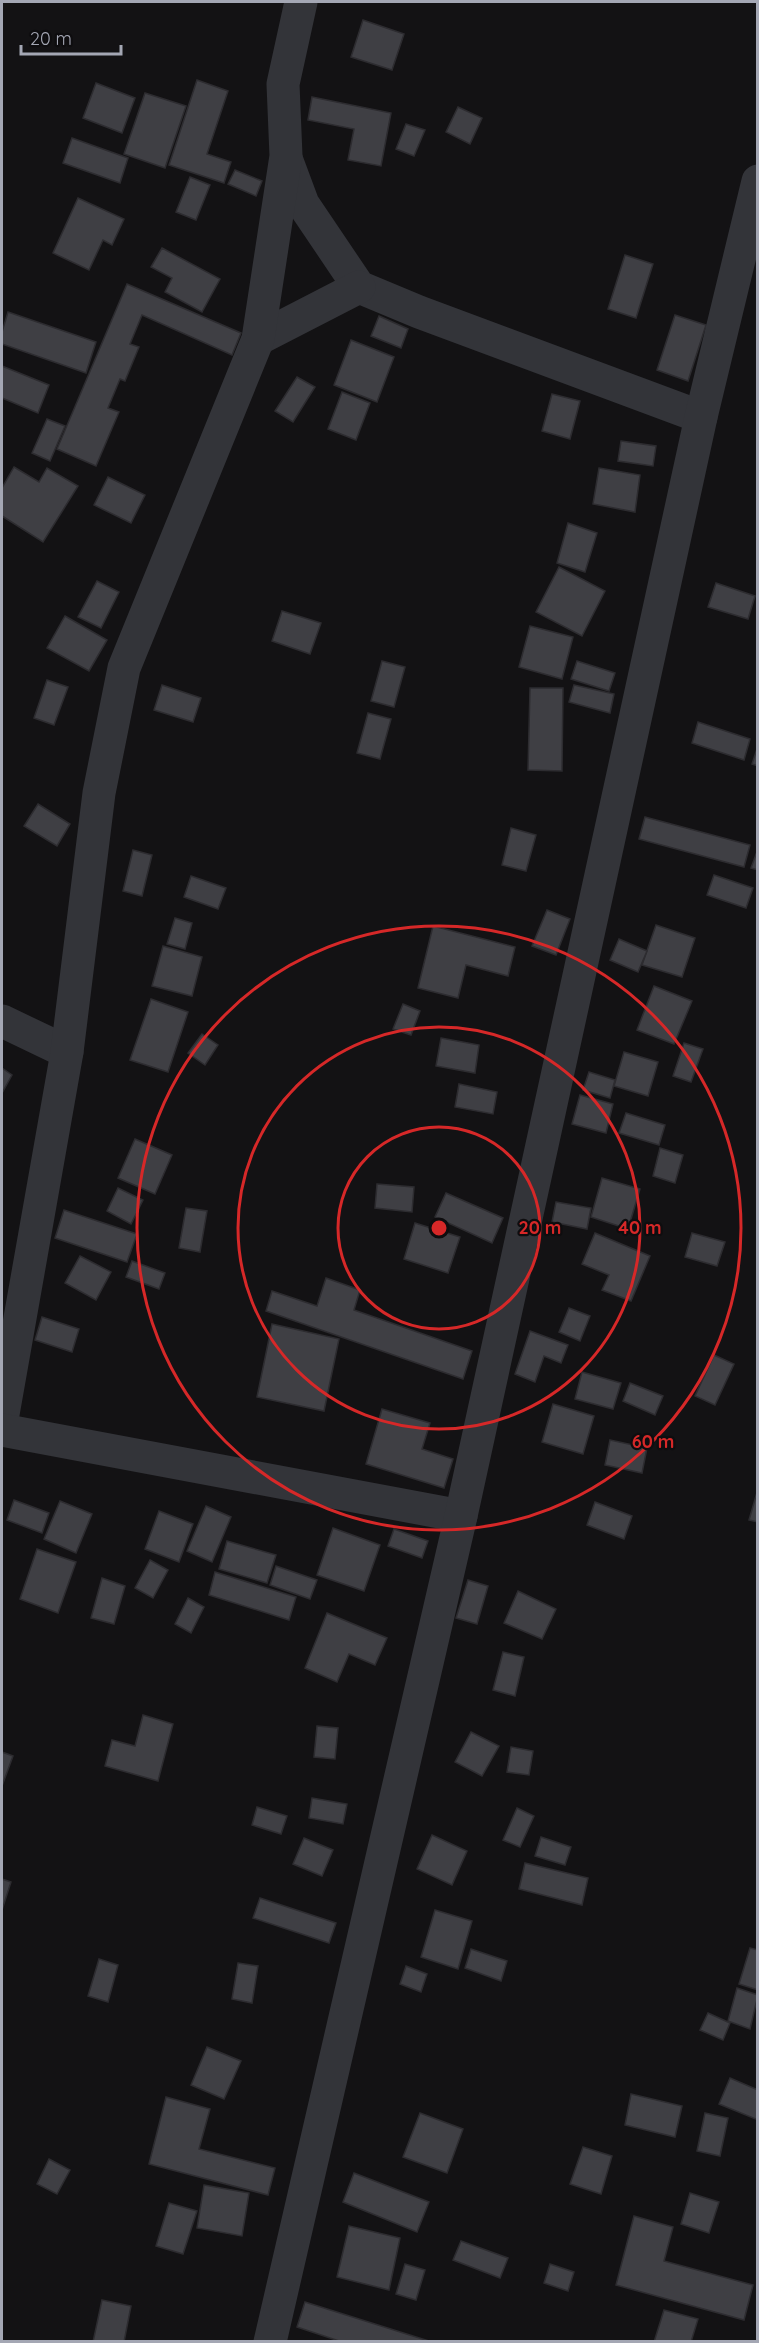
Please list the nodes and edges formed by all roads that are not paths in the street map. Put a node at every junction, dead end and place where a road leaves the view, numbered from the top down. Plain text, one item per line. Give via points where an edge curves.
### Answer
1 (301, 2) edge
2 (286, 156) junction
3 (758, 181) edge
4 (359, 287) junction
5 (258, 339) junction
6 (701, 417) junction
7 (2, 1021) edge
8 (67, 1052) junction
9 (2, 1420) edge
10 (2, 1430) edge
11 (461, 1516) junction
12 (270, 2342) edge

1 - 2 street via 283,84
2 - 4 street via 303,204
2 - 5 street
3 - 6 street
4 - 5 street
4 - 6 street
5 - 8 street via 124,668 99,793
6 - 11 street
7 - 8 street
8 - 9 street
10 - 11 street
11 - 12 street

